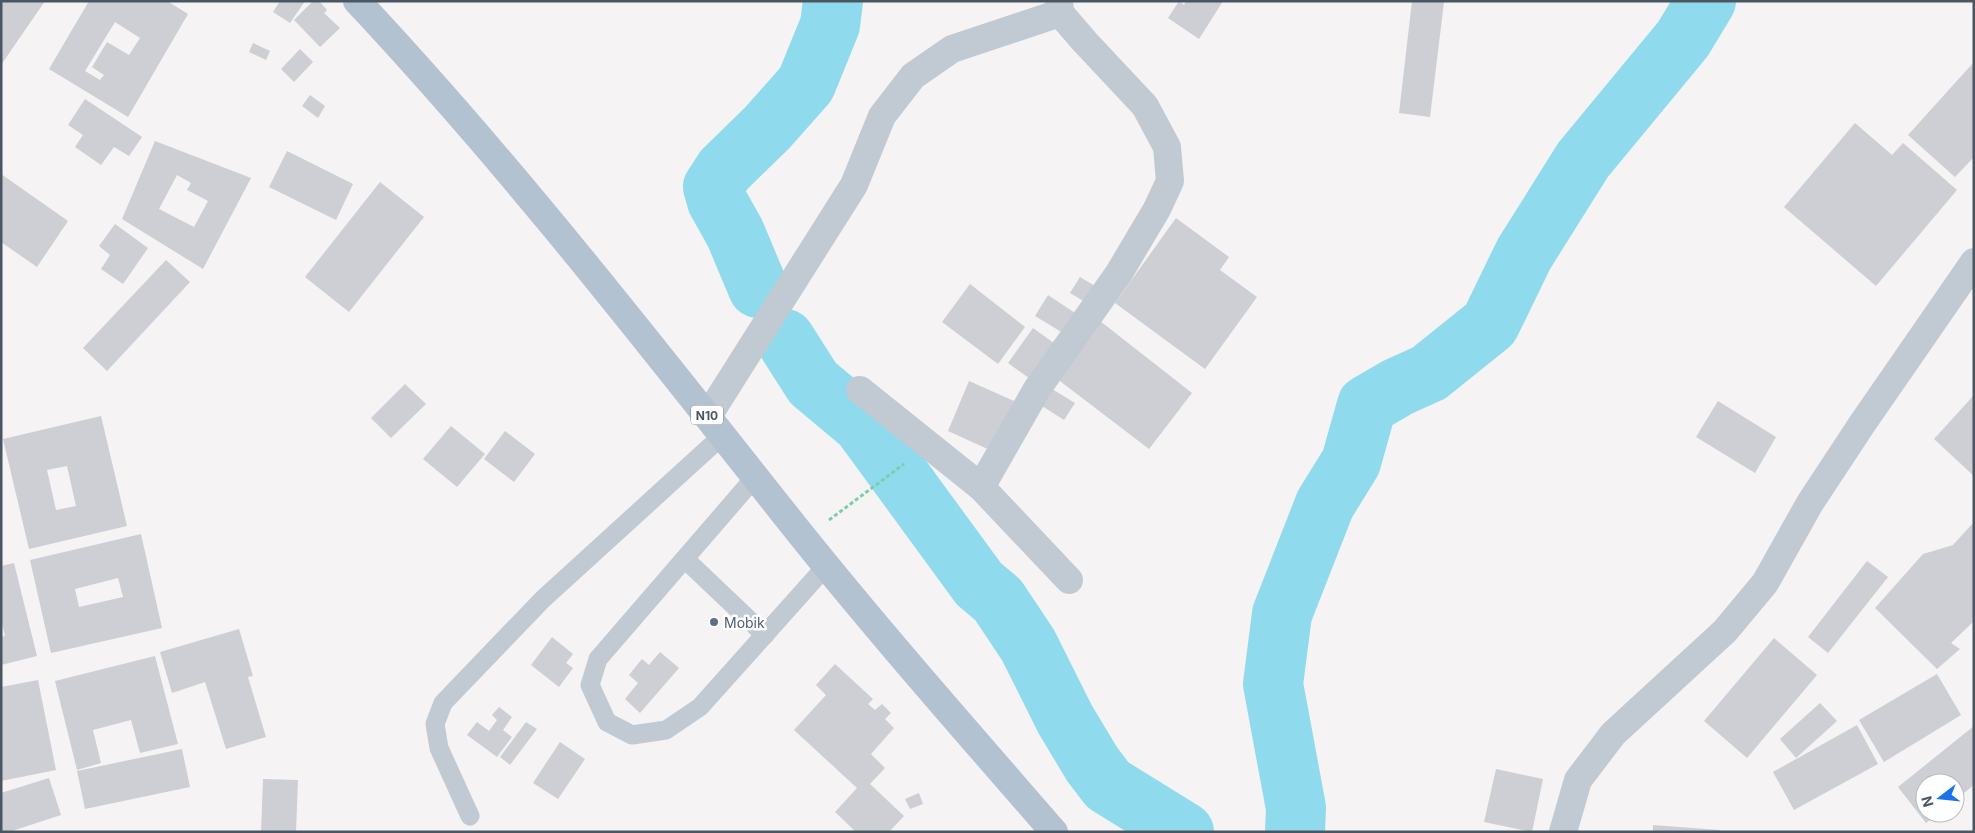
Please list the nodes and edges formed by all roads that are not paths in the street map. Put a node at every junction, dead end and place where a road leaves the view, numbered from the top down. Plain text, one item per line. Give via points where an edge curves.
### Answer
1 (357, 1) edge
2 (1059, 7) edge
3 (1974, 262) edge
4 (860, 390) dead end
5 (715, 425) junction
6 (756, 476) junction
7 (981, 487) junction
8 (685, 559) junction
9 (827, 566) junction
10 (1069, 580) dead end
11 (766, 635) junction
12 (470, 816) dead end
13 (1054, 832) edge
14 (1562, 832) edge

1 - 5 main road, N10 via 412,59 524,189
2 - 5 street via 952,49 913,76 882,116 854,185
2 - 7 street via 1084,42 1145,106 1167,147 1170,181 1157,210 1119,273 1037,389
3 - 14 street via 1851,439 1765,583 1725,631 1613,734 1578,780
4 - 7 street
5 - 6 main road, N10
5 - 12 lane via 443,703 435,724 439,748
6 - 8 lane
6 - 9 main road, N10
7 - 10 street
8 - 11 lane
8 - 11 lane via 598,659 590,684 607,722 632,735 666,730 700,707
9 - 11 lane
9 - 13 main road, N10

